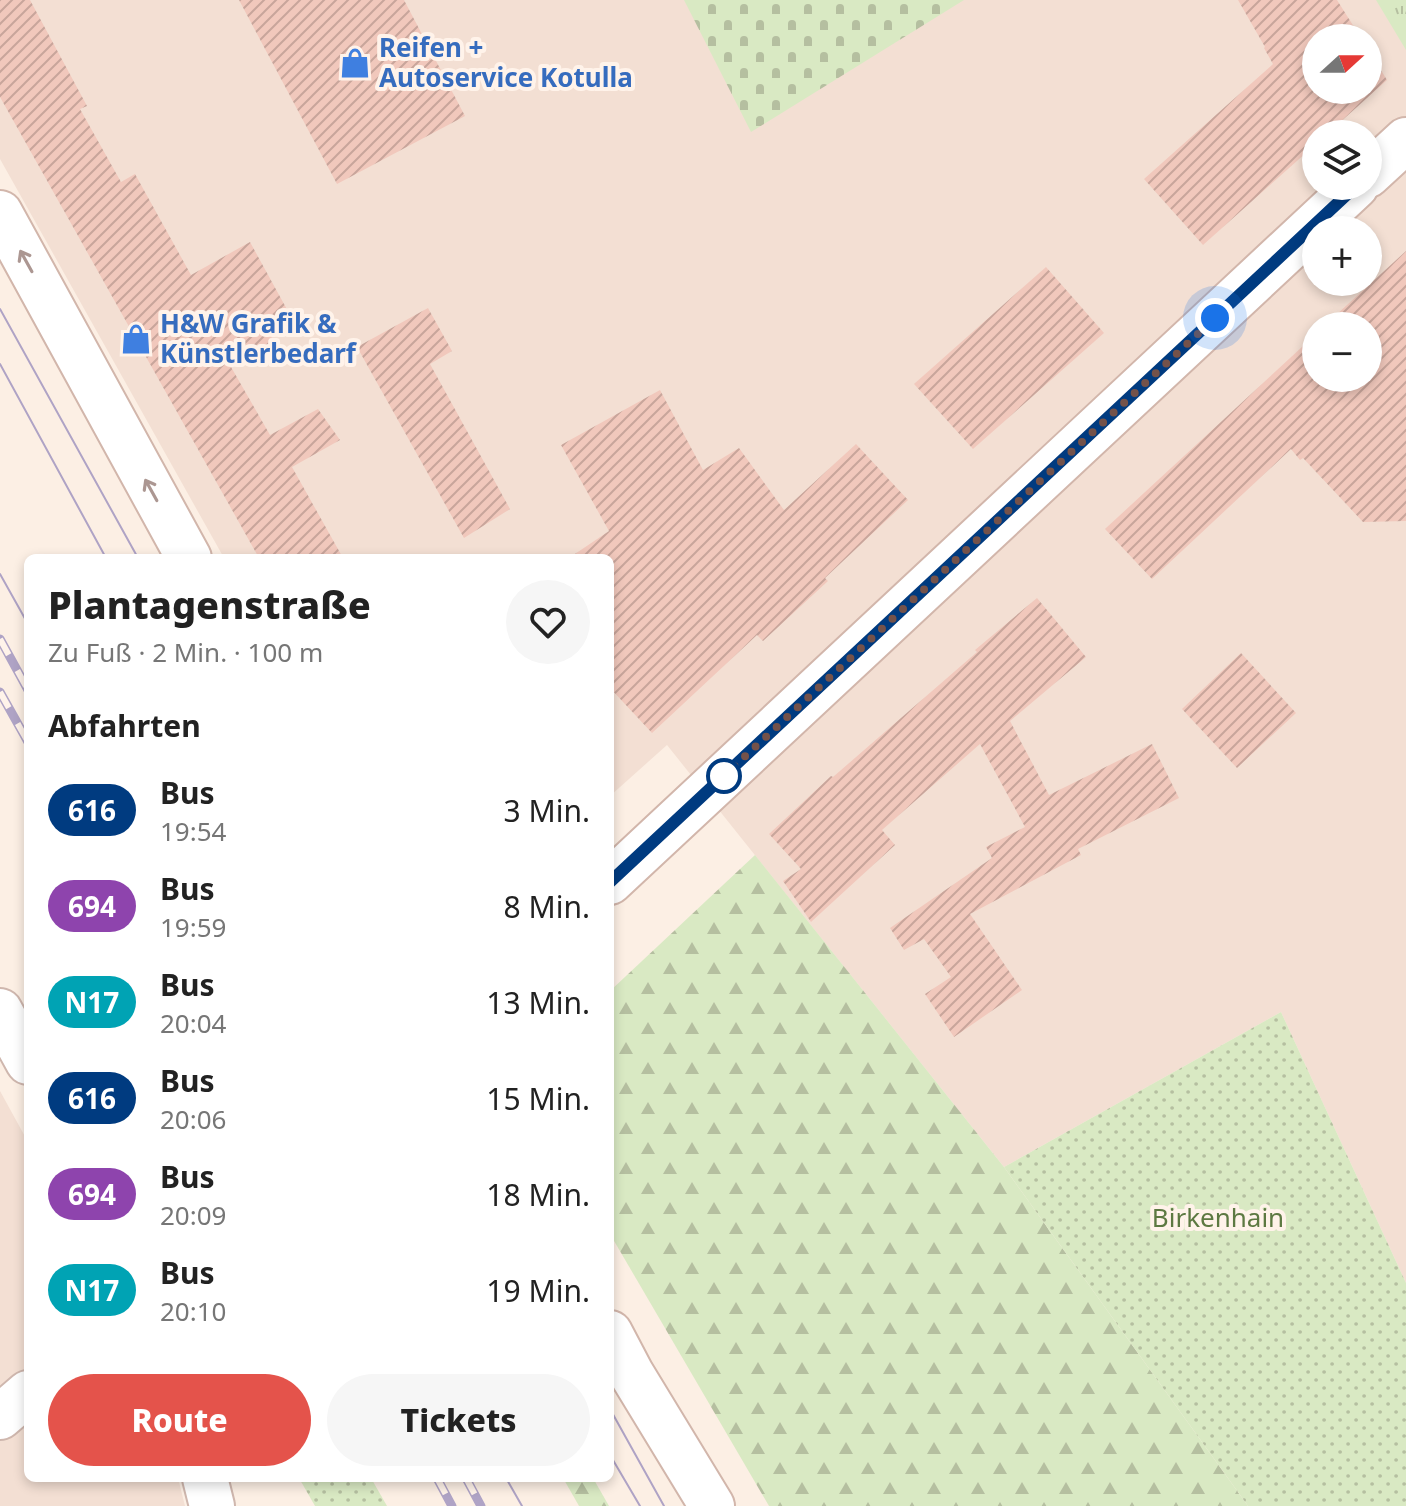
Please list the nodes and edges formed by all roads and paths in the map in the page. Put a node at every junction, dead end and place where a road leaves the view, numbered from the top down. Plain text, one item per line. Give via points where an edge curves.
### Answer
1 (1406, 140) edge
2 (1382, 162) edge
3 (1341, 200) edge
4 (0, 213) edge
5 (187, 554) edge
6 (614, 878) edge
7 (0, 1011) edge
8 (24, 1055) edge
9 (614, 1341) edge
10 (24, 1396) edge
11 (0, 1417) edge
12 (206, 1482) edge
13 (212, 1506) edge
14 (712, 1506) edge

1 - 2 street
3 - 6 street
5 -> 4 street
7 - 8 street
9 - 14 street
10 - 11 street
12 - 13 street

